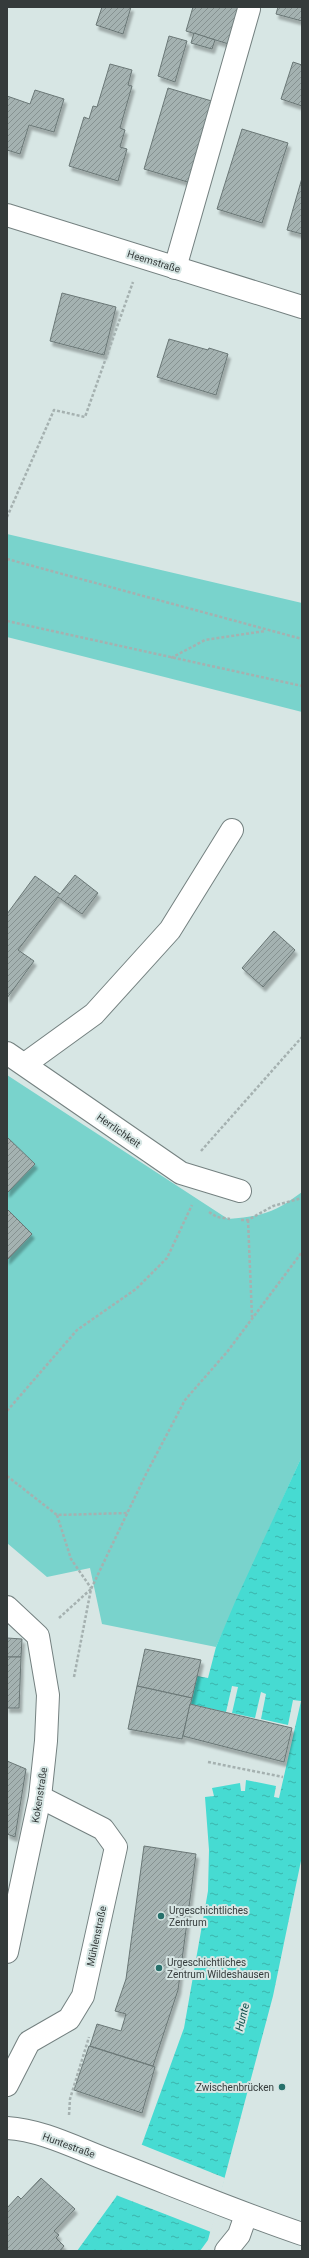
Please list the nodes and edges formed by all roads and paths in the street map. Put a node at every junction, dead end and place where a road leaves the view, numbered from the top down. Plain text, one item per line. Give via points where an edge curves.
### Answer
1 (249, 9) dead end
2 (7, 215) edge
3 (142, 257) junction
4 (176, 268) junction
5 (302, 307) edge
6 (7, 517) edge
7 (7, 559) edge
8 (7, 621) edge
9 (267, 630) junction
10 (302, 639) edge
11 (170, 658) junction
12 (302, 686) edge
13 (232, 830) dead end
14 (302, 1038) edge
15 (7, 1053) edge
16 (25, 1064) junction
17 (181, 1173) junction
18 (240, 1191) dead end
19 (194, 1202) dead end
20 (248, 1220) dead end
21 (302, 1252) edge
22 (252, 1318) junction
23 (7, 1411) edge
24 (7, 1476) edge
25 (128, 1513) junction
26 (57, 1515) junction
27 (91, 1589) junction
28 (7, 1607) edge
29 (38, 1636) junction
30 (74, 1680) dead end
31 (208, 1762) dead end
32 (283, 1777) dead end
33 (40, 1796) junction
34 (7, 1952) edge
35 (83, 1996) junction
36 (7, 2085) edge
37 (69, 2122) dead end
38 (7, 2128) edge
39 (246, 2215) junction
40 (302, 2234) edge
41 (226, 2251) edge

1 - 4 street
2 - 3 street, Heemstraße
3 - 4 street, Heemstraße
3 - 6 path via 85,417 54,410
4 - 5 street, Heemstraße
7 - 9 path
8 - 11 path
9 - 10 path
9 - 11 path via 205,640
11 - 12 path
13 - 16 street via 170,930 94,1014
14 - 17 path
15 - 16 street, Herrlichkeit
16 - 17 street, Herrlichkeit
17 - 18 street, Herrlichkeit
19 - 23 path via 167,1258 136,1289 77,1330
20 - 22 path
21 - 22 path
22 - 25 path via 185,1400
24 - 26 path
25 - 26 path
25 - 27 path
26 - 27 path via 71,1560
27 - 29 path
27 - 30 path
28 - 29 street
29 - 33 street, Kokenstraße via 48,1695
31 - 32 path
33 - 34 street, Kokenstraße
33 - 35 street, Mühlenstraße via 103,1829 116,1847
35 - 36 street, Mühlenstraße via 69,2019 29,2042
35 - 37 path via 89,2040 70,2099
38 - 39 street, Huntestraße via 23,2129
39 - 40 street
39 - 41 street via 239,2234

